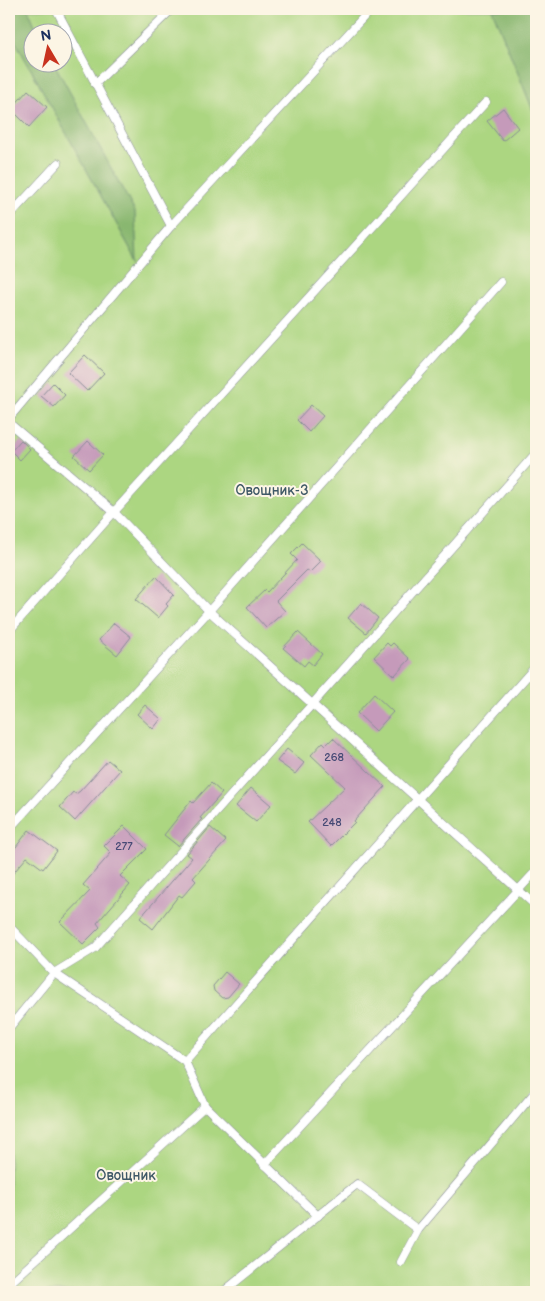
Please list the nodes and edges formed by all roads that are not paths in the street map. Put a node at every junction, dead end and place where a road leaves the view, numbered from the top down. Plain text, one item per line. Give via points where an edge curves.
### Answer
1 (56, 9) edge
2 (172, 9) edge
3 (371, 9) edge
4 (95, 84) junction
5 (486, 102) dead end
6 (58, 163) dead end
7 (9, 216) edge
8 (171, 226) junction
9 (501, 282) dead end
10 (9, 418) edge
11 (9, 423) edge
12 (536, 453) edge
13 (114, 512) junction
14 (209, 611) junction
15 (9, 631) edge
16 (536, 666) edge
17 (313, 705) junction
18 (417, 799) junction
19 (9, 829) edge
20 (536, 872) edge
21 (518, 891) junction
22 (536, 906) edge
23 (9, 926) edge
24 (54, 973) junction
25 (9, 1028) edge
26 (185, 1061) junction
27 (536, 1091) edge
28 (205, 1106) junction
29 (264, 1164) junction
30 (318, 1216) junction
31 (418, 1230) junction
32 (401, 1262) dead end
33 (9, 1284) edge
34 (223, 1292) edge

1 - 4 lane
2 - 4 lane
3 - 8 lane
4 - 8 lane
5 - 13 lane
6 - 7 lane
8 - 10 lane
9 - 14 lane
11 - 13 lane
12 - 17 lane
13 - 14 lane
13 - 15 lane
14 - 17 lane
14 - 19 lane
16 - 18 lane
17 - 18 lane
17 - 24 lane via 95,948
18 - 21 lane
18 - 26 lane
20 - 21 lane
21 - 22 lane
21 - 29 lane
23 - 24 lane
24 - 25 lane
24 - 26 lane
26 - 28 lane
27 - 31 lane
28 - 29 lane
28 - 33 lane
29 - 30 lane
30 - 31 lane via 357,1184
30 - 34 lane
31 - 32 lane

